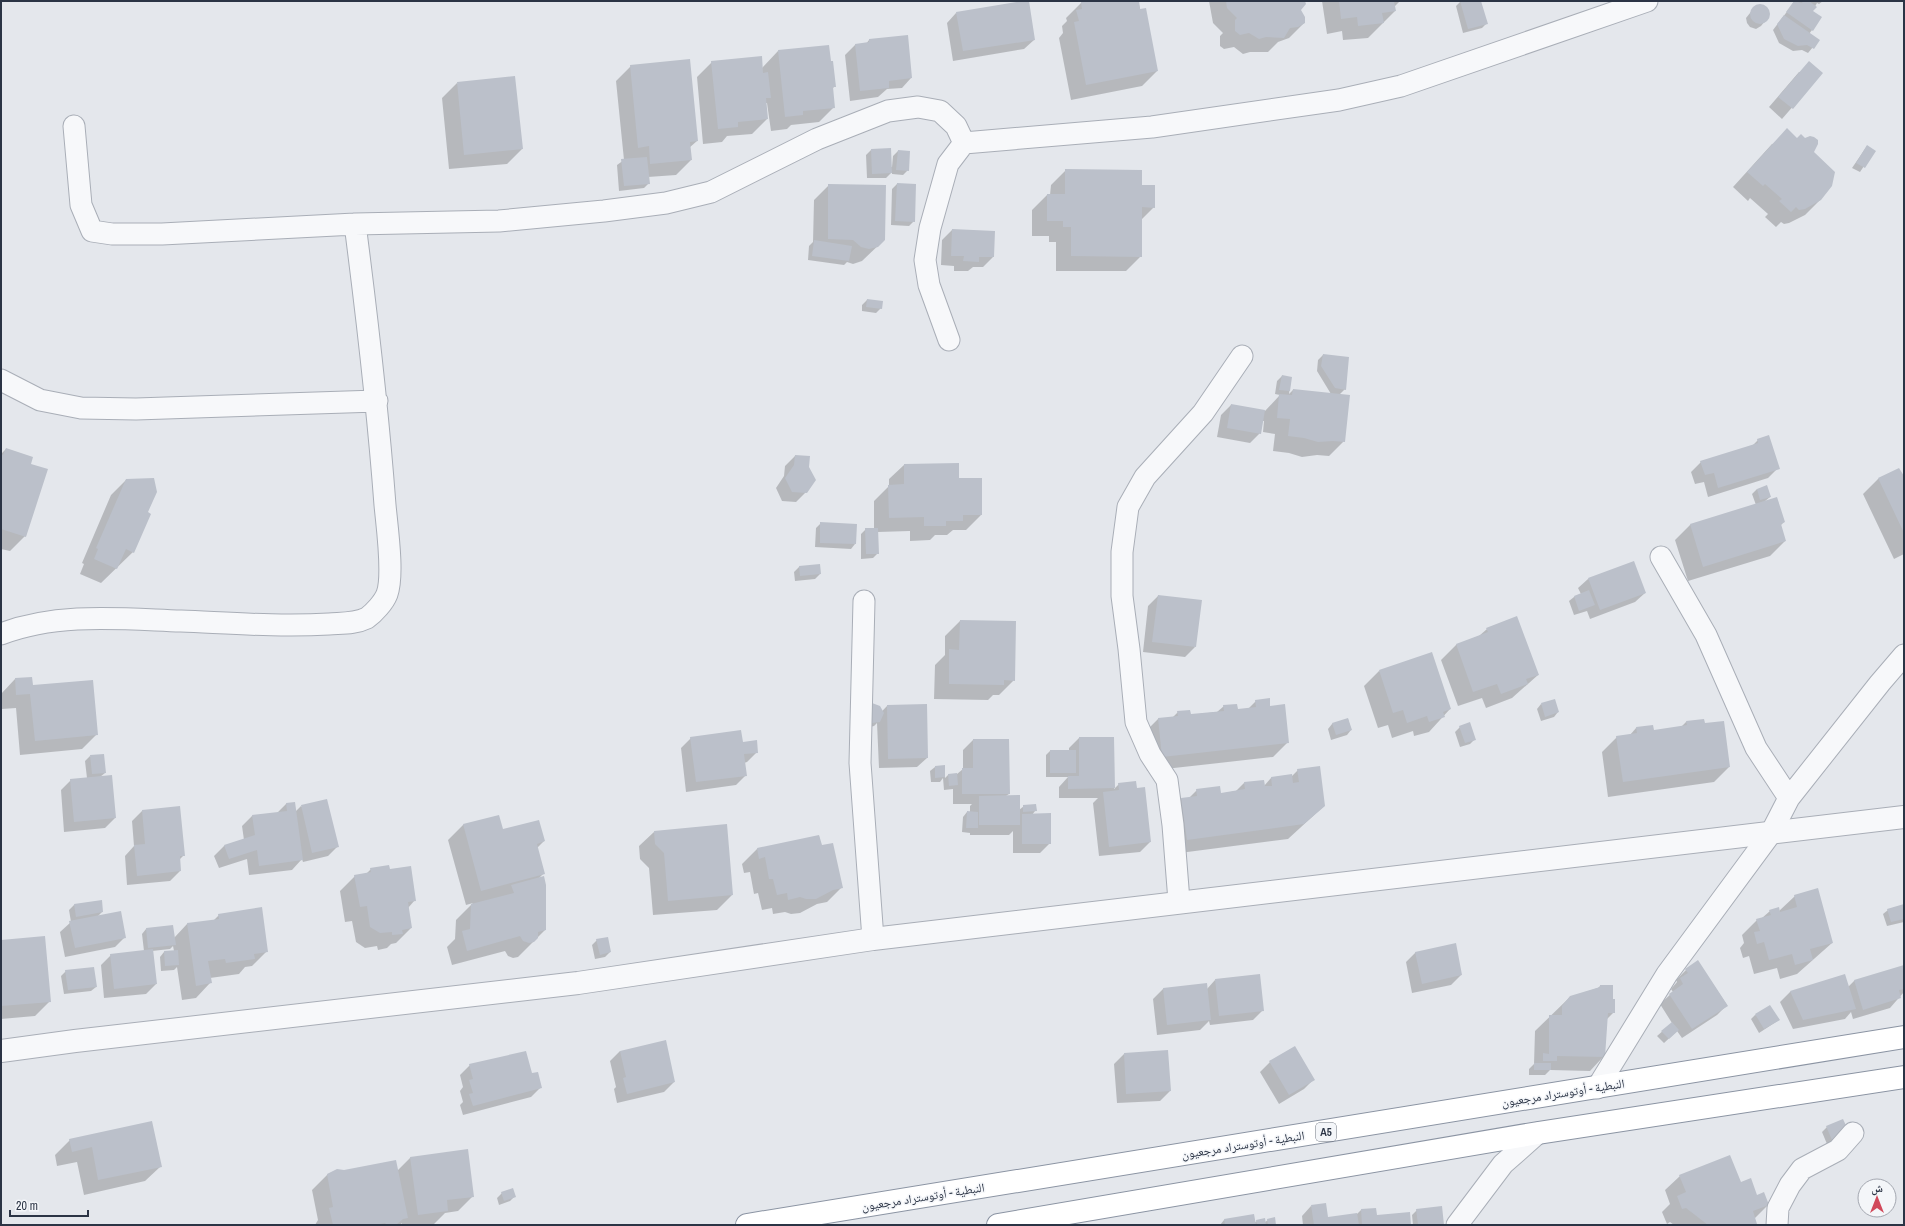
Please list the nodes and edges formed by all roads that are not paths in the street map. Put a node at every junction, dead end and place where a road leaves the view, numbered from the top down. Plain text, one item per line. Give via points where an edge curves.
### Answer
1 (1647, 1) edge
2 (74, 126) dead end
3 (964, 143) junction
4 (355, 224) junction
5 (949, 340) dead end
6 (1242, 356) dead end
7 (1, 380) edge
8 (377, 401) junction
9 (1661, 557) dead end
10 (864, 601) dead end
11 (1, 634) edge
12 (1904, 655) edge
13 (1789, 798) junction
14 (1904, 817) edge
15 (1771, 833) junction
16 (1179, 901) junction
17 (873, 939) junction
18 (1904, 1037) edge
19 (1, 1051) edge
20 (1904, 1077) edge
21 (1597, 1088) junction
22 (1538, 1133) junction
23 (1853, 1133) dead end
24 (747, 1225) edge
25 (998, 1225) edge
26 (1457, 1225) edge
27 (1777, 1225) edge

1 - 3 street via 1401,86 1339,100 1152,127
2 - 4 street via 81,205 92,231 112,234 162,234
3 - 4 street via 956,126 940,111 918,107 888,111 817,139 710,192 666,203 604,212 500,221
3 - 5 street via 948,164 930,228 925,260 929,285
4 - 8 street
6 - 16 street via 1203,413 1145,477 1128,507 1122,552 1122,596 1136,722 1150,754 1167,780
7 - 8 street via 40,400 81,408 136,409
8 - 11 street via 390,576 387,594 367,617 352,623 297,626 74,619 41,622
9 - 13 street via 1706,635 1756,748
10 - 17 street via 860,763
12 - 13 street
13 - 15 street
14 - 15 street
15 - 16 street
15 - 21 street via 1667,974
16 - 17 street
17 - 19 street via 578,983
18 - 21 highway, النبطية - أوتوستراد مرجعيون / A5
20 - 22 highway
21 - 24 highway, النبطية - أوتوستراد مرجعيون / A5
22 - 25 highway
22 - 26 street via 1503,1164
23 - 27 street via 1838,1150 1802,1169 1778,1208

